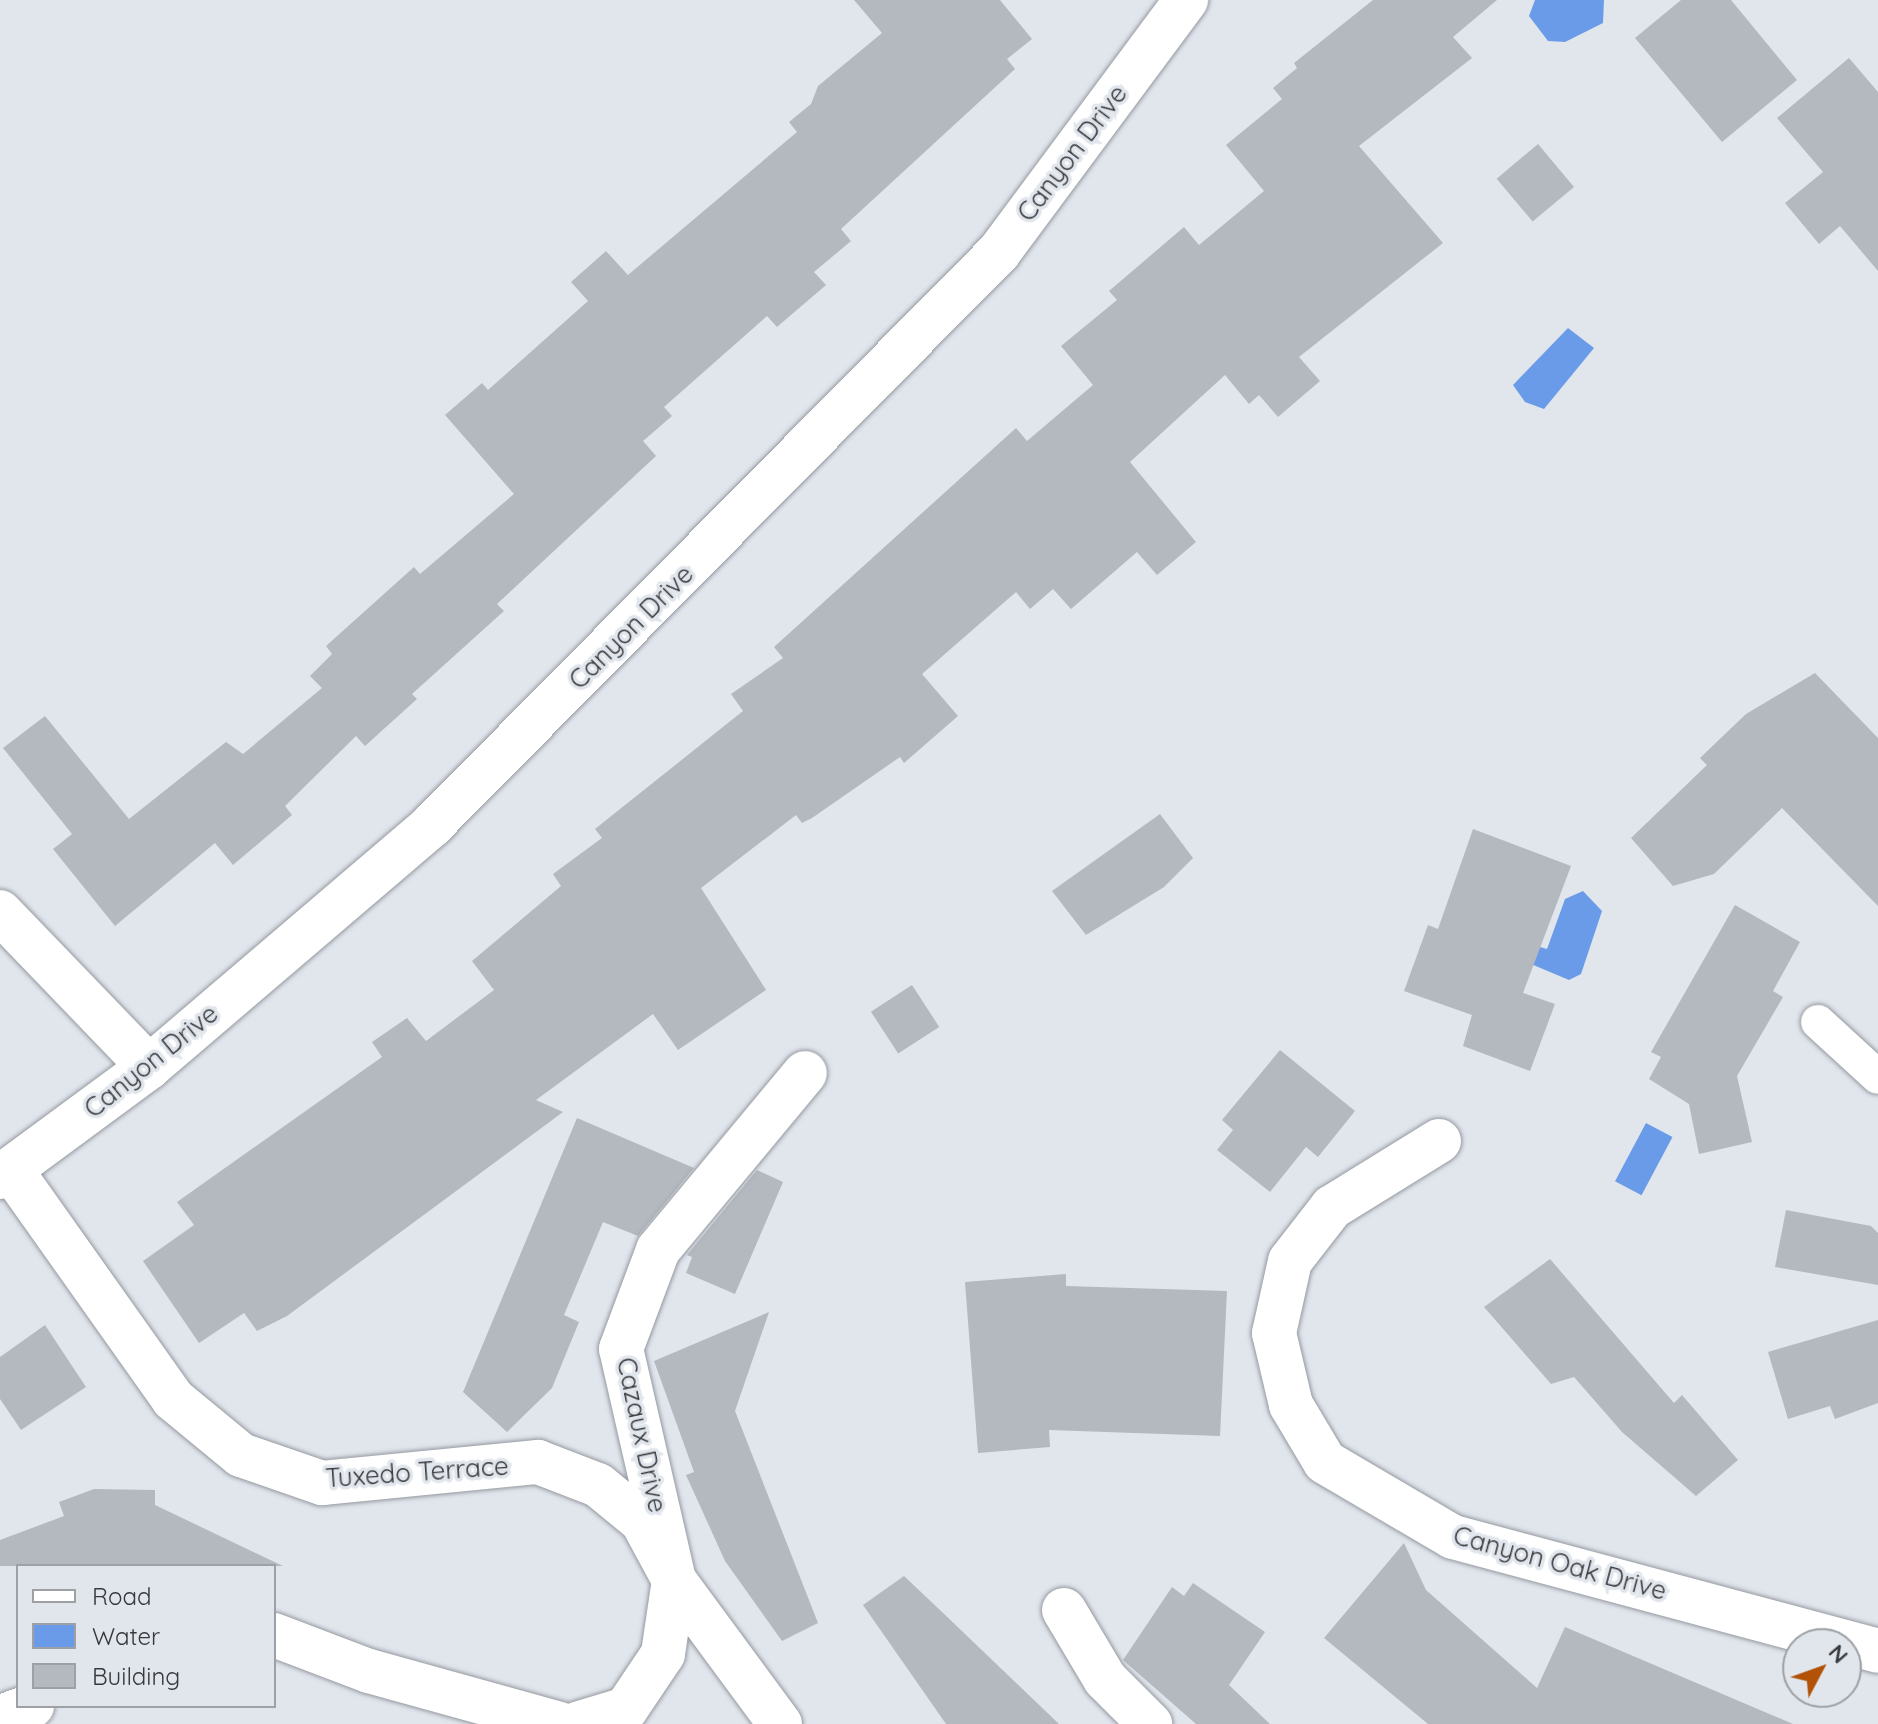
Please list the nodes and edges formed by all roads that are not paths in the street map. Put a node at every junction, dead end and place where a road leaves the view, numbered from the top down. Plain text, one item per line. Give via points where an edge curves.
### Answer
1 (1186, 0) edge
2 (0, 912) edge
3 (1818, 1022) dead end
4 (149, 1067) junction
5 (805, 1073) dead end
6 (1878, 1077) edge
7 (1439, 1141) dead end
8 (5, 1174) edge
9 (674, 1580) junction
10 (1064, 1610) dead end
11 (276, 1636) edge
12 (1878, 1651) edge
13 (26, 1708) edge
14 (0, 1717) edge
15 (560, 1724) edge
16 (577, 1724) edge
17 (780, 1724) edge
18 (1150, 1724) edge

1 - 4 street, Canyon Drive via 999,252 894,365 432,825
2 - 4 street
3 - 6 lane
4 - 8 street, Canyon Drive
5 - 9 street, Cazaux Drive via 658,1250 621,1349
7 - 12 street, Canyon Oak Drive via 1332,1207 1290,1261 1274,1333 1291,1405 1325,1462 1453,1537
8 - 9 street, Tuxedo Terrace via 173,1399 241,1455 322,1483 538,1462 598,1485 642,1521
9 - 16 street via 663,1654 626,1709
9 - 17 street, Cazaux Drive
10 - 18 street via 1105,1679
11 - 15 street via 369,1671
13 - 14 street

